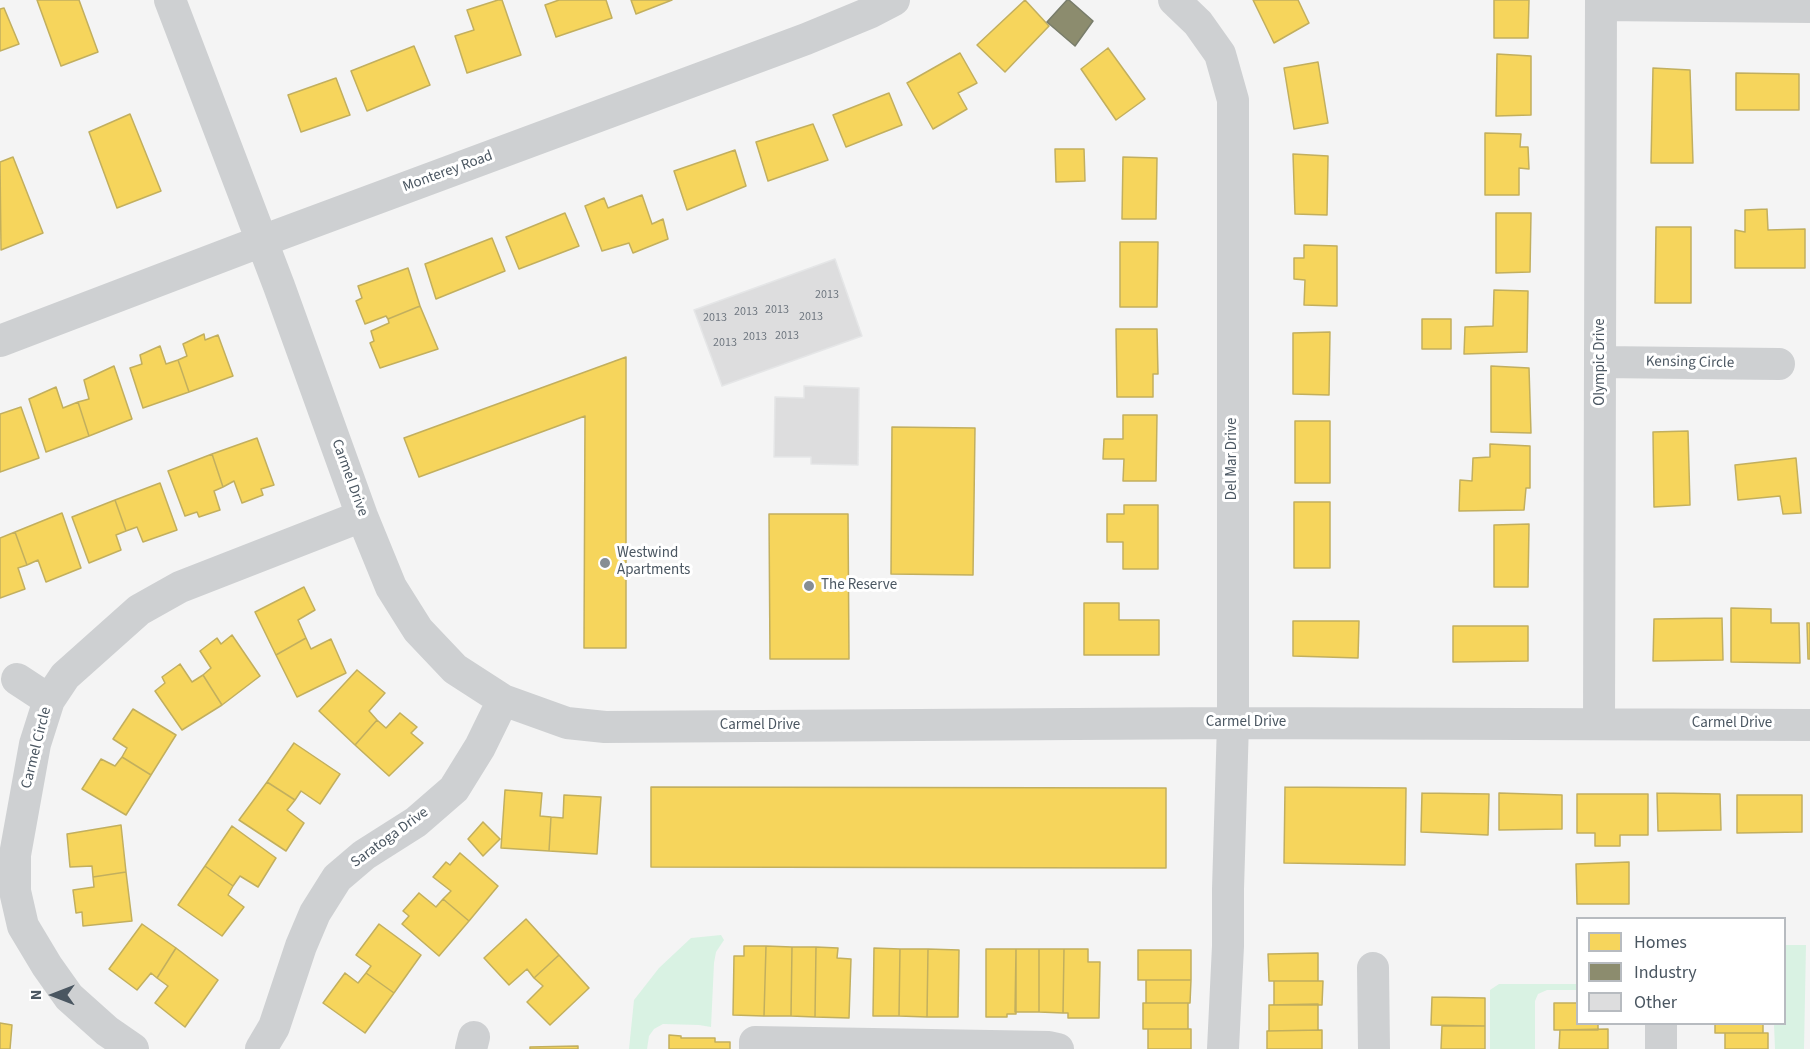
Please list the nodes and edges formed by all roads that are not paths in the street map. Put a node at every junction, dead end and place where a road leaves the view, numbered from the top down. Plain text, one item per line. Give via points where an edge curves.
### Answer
1 (171, 0) edge
2 (894, 0) edge
3 (1174, 0) edge
4 (1601, 2) edge
5 (1810, 7) edge
6 (262, 240) junction
7 (0, 341) edge
8 (1601, 362) junction
9 (1779, 364) dead end
10 (362, 516) junction
11 (17, 679) dead end
12 (49, 700) junction
13 (503, 700) junction
14 (1233, 723) junction
15 (1599, 724) junction
16 (1810, 725) edge
17 (12, 929) edge
18 (1373, 968) dead end
19 (1661, 1025) edge
20 (133, 1049) edge
21 (261, 1049) edge
22 (755, 1049) edge
23 (1058, 1049) edge
24 (1223, 1049) edge
25 (1374, 1049) edge
26 (1661, 1049) edge

1 - 6 street, Carmel Drive
2 - 6 street, Monterey Road via 806,39
3 - 14 street, Del Mar Drive via 1198,23 1220,54 1233,100
4 - 5 street
4 - 8 street, Olympic Drive
6 - 7 street, Monterey Road
6 - 10 street, Carmel Drive
8 - 9 street, Kensing Circle
8 - 15 street, Olympic Drive
10 - 12 street, Carmel Circle via 180,587 139,610 65,676
10 - 13 street, Carmel Drive via 391,587 418,630 455,669
11 - 12 street
12 - 17 street, Carmel Circle via 35,744 15,855
13 - 14 street, Carmel Drive via 567,723 605,728
13 - 21 street, Saratoga Drive via 454,789 416,822 364,855 337,878 315,913 274,1027
14 - 15 street, Carmel Drive
14 - 24 street, Del Mar Drive
15 - 16 street, Carmel Drive
17 - 20 street, Carmel Circle via 47,966 69,997
18 - 25 street
19 - 26 street
22 - 23 street via 755,1042

